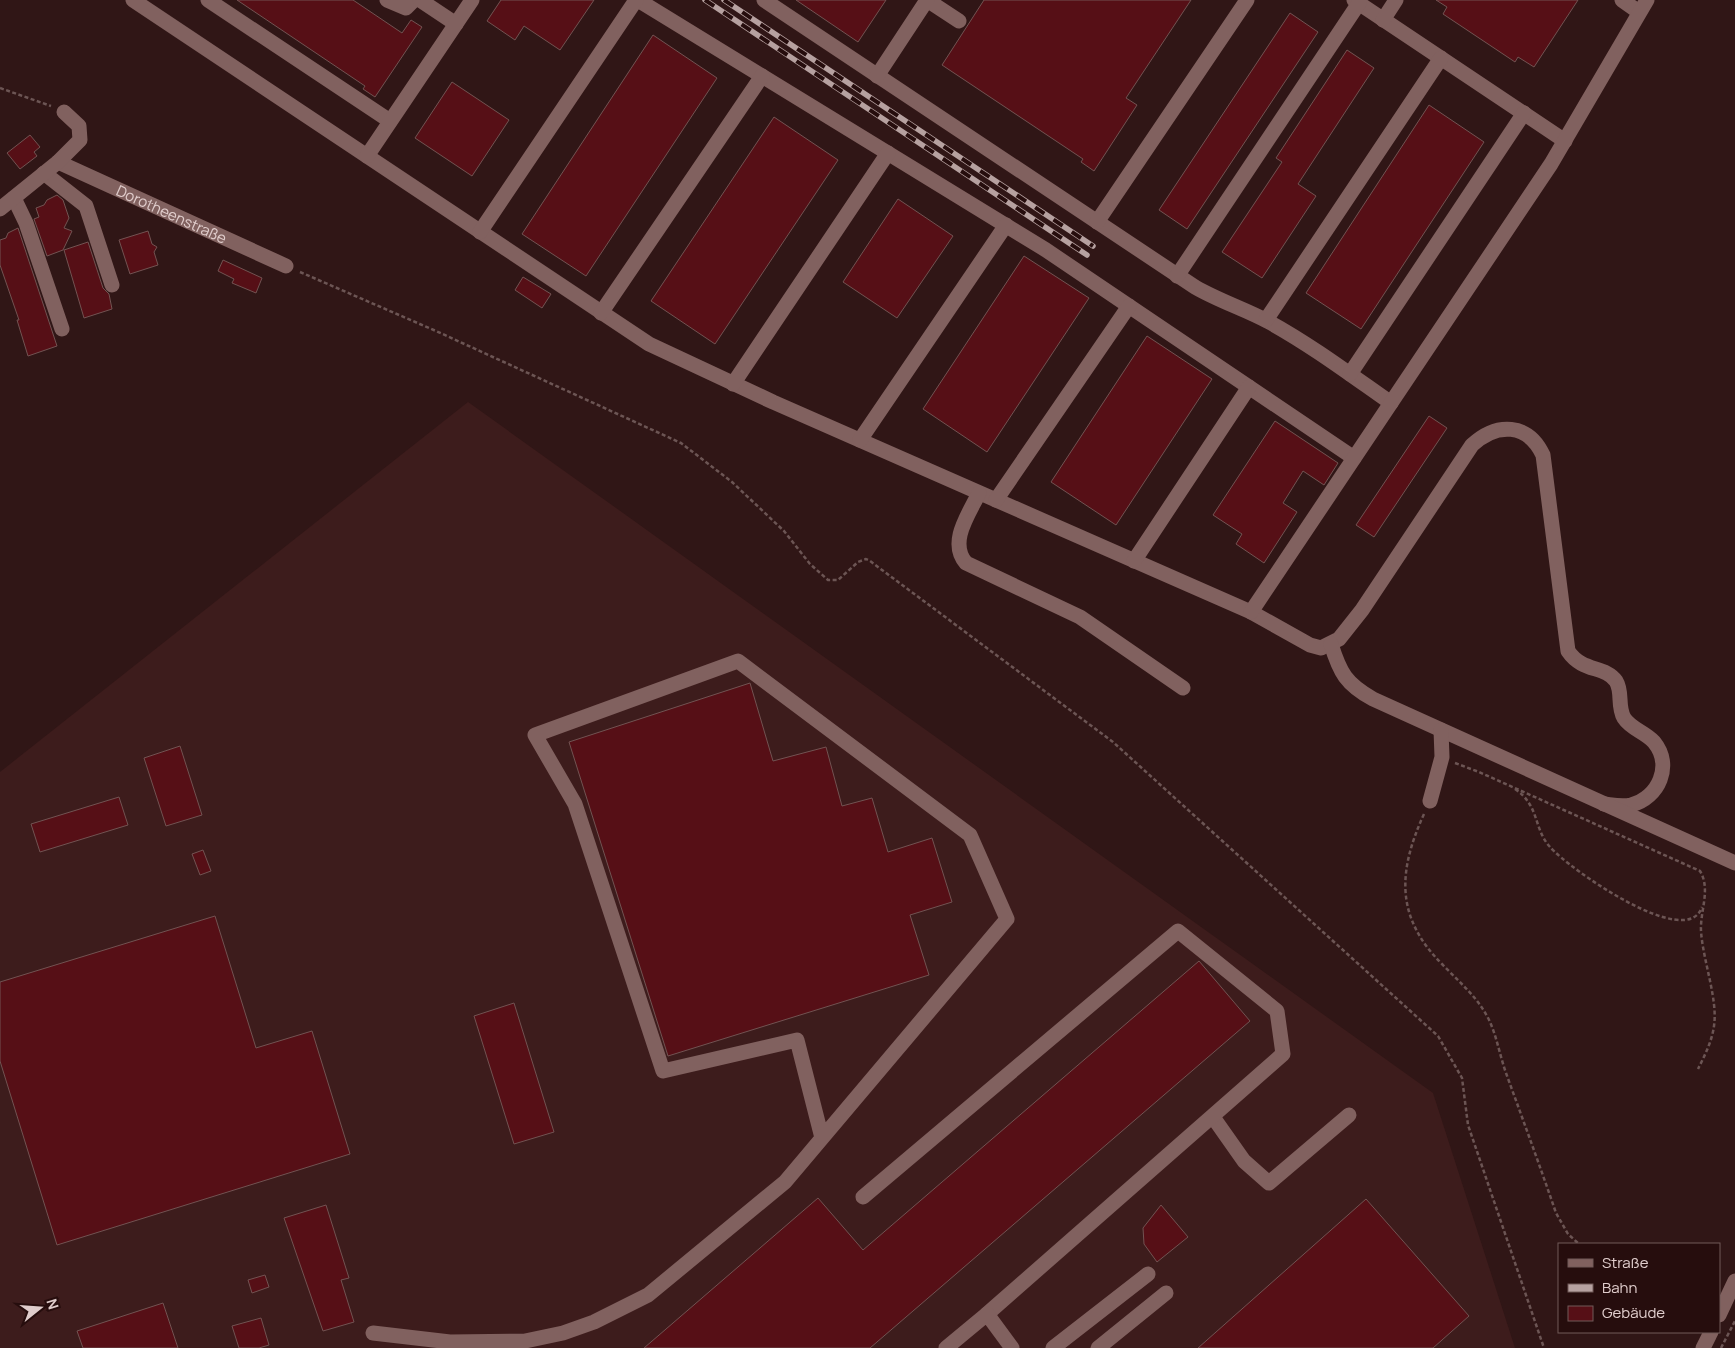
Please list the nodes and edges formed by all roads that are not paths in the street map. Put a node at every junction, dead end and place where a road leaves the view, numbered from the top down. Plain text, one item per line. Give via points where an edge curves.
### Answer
1 (133, 0) edge
2 (208, 0) edge
3 (387, 0) edge
4 (414, 0) edge
5 (420, 0) edge
6 (472, 0) edge
7 (637, 0) edge
8 (764, 0) edge
9 (927, 0) edge
10 (1247, 0) edge
11 (1396, 0) edge
12 (1622, 0) edge
13 (1356, 1) edge
14 (1643, 6) edge
15 (1383, 20) junction
16 (959, 21) dead end
17 (456, 24) junction
18 (1441, 58) junction
19 (762, 76) junction
20 (877, 76) junction
21 (64, 112) road end
22 (1524, 114) junction
23 (390, 121) junction
24 (1565, 141) junction
25 (888, 153) junction
26 (367, 156) junction
27 (58, 162) junction
28 (44, 173) junction
29 (14, 198) junction
30 (0, 209) edge
31 (1097, 222) junction
32 (1006, 225) junction
33 (480, 232) junction
34 (286, 266) road end
35 (1177, 276) junction
36 (112, 285) dead end
37 (1129, 306) junction
38 (602, 313) junction
39 (1266, 320) junction
40 (62, 329) dead end
41 (1350, 374) junction
42 (733, 384) junction
43 (1250, 387) junction
44 (1391, 403) junction
45 (860, 440) junction
46 (1354, 458) junction
47 (979, 493) junction
48 (996, 500) junction
49 (1134, 561) junction
50 (1251, 612) junction
51 (1331, 644) junction
52 (1183, 688) dead end
53 (1442, 730) junction
54 (1430, 801) road end
55 (1604, 804) junction
56 (1735, 863) edge
57 (1349, 1115) dead end
58 (1212, 1116) junction
59 (822, 1138) junction
60 (862, 1197) dead end
61 (1148, 1274) dead end
62 (1735, 1281) edge
63 (1166, 1293) dead end
64 (1720, 1313) edge
65 (987, 1314) junction
66 (373, 1333) dead end
67 (1710, 1333) edge
68 (946, 1348) edge
69 (1012, 1348) edge
70 (1053, 1348) edge
71 (1098, 1348) edge
72 (1703, 1348) edge

1 - 26 street
2 - 23 street
3 - 4 street via 406,8
5 - 17 street
6 - 17 street
7 - 19 street
7 - 33 street
8 - 20 street
9 - 16 street
9 - 20 street
10 - 31 street
11 - 15 street
12 - 14 street
13 - 15 street
13 - 35 street
14 - 24 street
15 - 18 street
17 - 23 street
18 - 22 street
18 - 39 street
19 - 25 street
19 - 38 street
20 - 31 street
21 - 27 street via 79,126 80,140
22 - 24 street
22 - 41 street
23 - 26 street
24 - 44 street
25 - 32 street
25 - 42 street
26 - 33 street
27 - 28 street
27 - 34 street, Dorotheenstraße
28 - 29 street
28 - 36 street via 86,206
29 - 30 street
29 - 40 street via 26,223
31 - 35 street
32 - 37 street
32 - 45 street
33 - 38 street
35 - 39 street via 1214,298
37 - 43 street
37 - 48 street
38 - 42 street via 649,344
39 - 41 street
41 - 44 street
42 - 45 street
43 - 46 street
43 - 49 street
44 - 46 street
45 - 47 street
46 - 50 street
47 - 48 street
47 - 52 street via 958,543 966,563 1080,617
48 - 49 street
49 - 50 street
50 - 51 street via 1310,645 1321,648
51 - 53 street via 1339,670 1359,691
51 - 55 street via 1340,639 1362,610 1472,445 1481,436 1496,430 1512,429 1526,435 1538,444 1543,455 1568,652 1581,665 1608,674 1616,681 1623,716 1653,741 1663,764 1658,786 1643,800 1622,806
53 - 54 street via 1442,759
53 - 55 street
55 - 56 street
57 - 58 street via 1269,1183 1244,1161
58 - 60 street via 1284,1054 1277,1011 1178,931
58 - 65 street
59 - 59 street via 1007,919 970,834 738,661 535,735 575,804 663,1071 797,1040
59 - 66 street via 785,1182 684,1268 648,1295 594,1322 525,1341 450,1342
61 - 70 street
62 - 64 street
63 - 71 street
65 - 68 street
65 - 69 street
67 - 72 street

